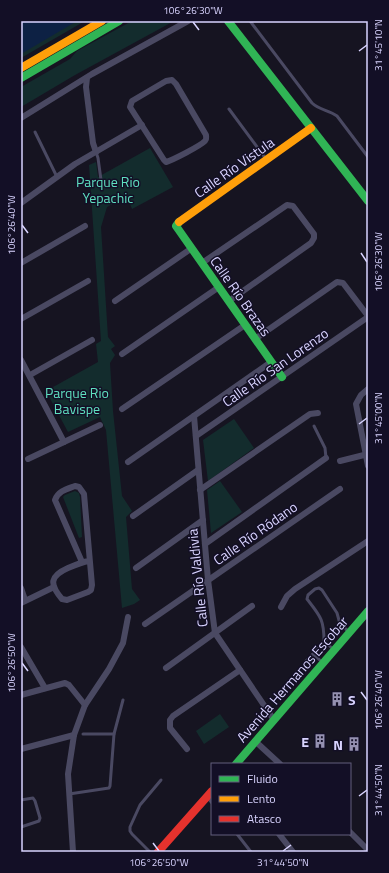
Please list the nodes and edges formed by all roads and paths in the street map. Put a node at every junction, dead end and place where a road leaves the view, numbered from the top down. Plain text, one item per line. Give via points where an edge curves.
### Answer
1 (102, 21) edge
2 (119, 21) edge
3 (188, 21) edge
4 (228, 21) edge
5 (250, 21) edge
6 (21, 68) edge
7 (21, 78) edge
8 (87, 78) junction
9 (229, 109) dead end
10 (21, 118) edge
11 (142, 126) junction
12 (311, 128) junction
13 (35, 132) dead end
14 (96, 152) junction
15 (368, 157) edge
16 (267, 160) junction
17 (57, 177) junction
18 (100, 180) dead end
19 (368, 200) edge
20 (21, 203) edge
21 (85, 226) dead end
22 (179, 230) joint
23 (192, 248) junction
24 (21, 263) edge
25 (202, 263) junction
26 (88, 281) dead end
27 (219, 287) junction
28 (115, 301) dead end
29 (229, 301) junction
30 (368, 316) edge
31 (21, 319) edge
32 (245, 325) junction
33 (255, 339) junction
34 (92, 340) dead end
35 (122, 354) dead end
36 (21, 360) edge
37 (271, 362) junction
38 (30, 375) junction
39 (282, 378) junction
40 (368, 389) edge
41 (122, 409) dead end
42 (318, 412) dead end
43 (194, 416) junction
44 (100, 425) dead end
45 (314, 426) dead end
46 (196, 436) junction
47 (64, 442) junction
48 (367, 454) edge
49 (326, 458) joint
50 (28, 459) dead end
51 (340, 461) dead end
52 (128, 462) dead end
53 (368, 466) edge
54 (198, 470) junction
55 (340, 489) dead end
56 (200, 490) junction
57 (133, 516) dead end
58 (203, 520) junction
59 (368, 541) edge
60 (205, 544) junction
61 (89, 561) junction
62 (82, 562) junction
63 (136, 568) dead end
64 (208, 580) junction
65 (54, 587) junction
66 (21, 588) edge
67 (23, 601) edge
68 (252, 606) dead end
69 (281, 607) dead end
70 (368, 611) edge
71 (128, 618) dead end
72 (144, 624) dead end
73 (340, 624) junction
74 (350, 632) junction
75 (215, 633) junction
76 (324, 641) junction
77 (21, 647) edge
78 (334, 650) junction
79 (313, 654) junction
80 (306, 661) dead end
81 (323, 663) junction
82 (166, 668) dead end
83 (240, 670) junction
84 (45, 688) junction
85 (21, 695) edge
86 (123, 700) dead end
87 (85, 705) junction
88 (274, 720) junction
89 (83, 734) dead end
90 (114, 734) junction
91 (74, 735) junction
92 (255, 741) junction
93 (21, 749) edge
94 (187, 749) dead end
95 (237, 763) edge
96 (279, 763) edge
97 (161, 780) dead end
98 (69, 795) junction
99 (210, 797) edge
100 (21, 800) edge
101 (21, 827) edge
102 (351, 833) edge
103 (239, 835) edge
104 (280, 835) edge
105 (368, 850) edge
106 (73, 852) edge
107 (150, 852) edge
108 (158, 852) edge
109 (251, 852) edge
110 (293, 852) edge

1 - 6 main road
2 - 7 main road
3 - 8 street
4 - 12 main road
5 - 15 lane via 312,102 337,116
8 - 10 street
8 - 14 street via 86,87
9 - 16 lane
11 - 11 street via 166,162 194,148 207,138 172,80 166,81 130,104
11 - 14 street
12 - 16 main road, Calle Río Vistula
12 - 19 main road
13 - 17 lane
14 - 17 street
14 - 18 lane
16 - 22 main road, Calle Río Vistula via 178,224 176,226
17 - 20 street
21 - 24 street
22 - 23 main road, Calle Río Brazas
23 - 25 main road, Calle Río Brazas
23 - 28 street
25 - 27 main road, Calle Río Brazas
25 - 29 street via 287,205 293,206 314,234 311,244
26 - 31 street
27 - 29 main road, Calle Río Brazas
27 - 35 street
29 - 32 main road, Calle Río Brazas
30 - 33 street via 343,282 337,282
30 - 39 street, Calle Río San Lorenzo
32 - 33 main road, Calle Río Brazas
32 - 41 street
33 - 37 main road, Calle Río Brazas
34 - 38 street
36 - 38 street
37 - 39 main road, Calle Río Brazas
37 - 43 street, Calle Río San Lorenzo
38 - 47 street
39 - 46 street, Calle Río San Lorenzo
40 - 48 street via 356,404
42 - 56 street via 310,414
43 - 46 street, Calle Río Valdivia
43 - 52 street, Calle Río San Lorenzo
44 - 47 street
45 - 49 lane via 325,448
46 - 54 street, Calle Río Valdivia
47 - 50 street
48 - 51 street
48 - 53 street
49 - 60 street
54 - 56 street, Calle Río Valdivia
54 - 57 street
55 - 64 street, Calle Río Ródano
56 - 58 street, Calle Río Valdivia
58 - 60 street, Calle Río Valdivia
58 - 63 street
59 - 69 street via 295,589 287,596
60 - 64 street, Calle Río Valdivia
61 - 62 street
61 - 62 street via 84,494 75,486 60,492 55,500
61 - 65 street via 91,590 67,600 62,599
62 - 65 street via 54,576
64 - 72 street, Calle Río Ródano
64 - 75 street, Calle Río Valdivia
65 - 67 street
66 - 67 street
68 - 75 street
70 - 74 main road, Avenida Hermanos Escobar
71 - 87 street via 123,643
73 - 74 lane
73 - 76 lane
73 - 76 lane via 337,613 322,590 315,589 308,595 307,599 320,617 324,628
74 - 78 main road, Avenida Hermanos Escobar
75 - 82 street
75 - 83 street, Calle Río Valdivia
76 - 78 lane
76 - 79 lane
77 - 84 street
78 - 81 main road, Avenida Hermanos Escobar
79 - 80 lane
79 - 81 lane
81 - 88 main road, Avenida Hermanos Escobar
83 - 88 street, Calle Río Valdivia
83 - 94 street via 170,720 170,728
84 - 85 street
84 - 87 street via 67,684
86 - 90 lane
87 - 91 street
88 - 92 main road, Avenida Hermanos Escobar
89 - 90 lane
90 - 98 lane via 112,782 109,788
91 - 93 street
91 - 98 street via 68,774
92 - 95 main road, Avenida Hermanos Escobar
92 - 96 street
97 - 107 lane via 140,805 130,827 132,834
98 - 106 street
99 - 108 main road
100 - 101 lane via 33,798 40,818 36,823
102 - 105 street
103 - 109 lane
104 - 110 street

